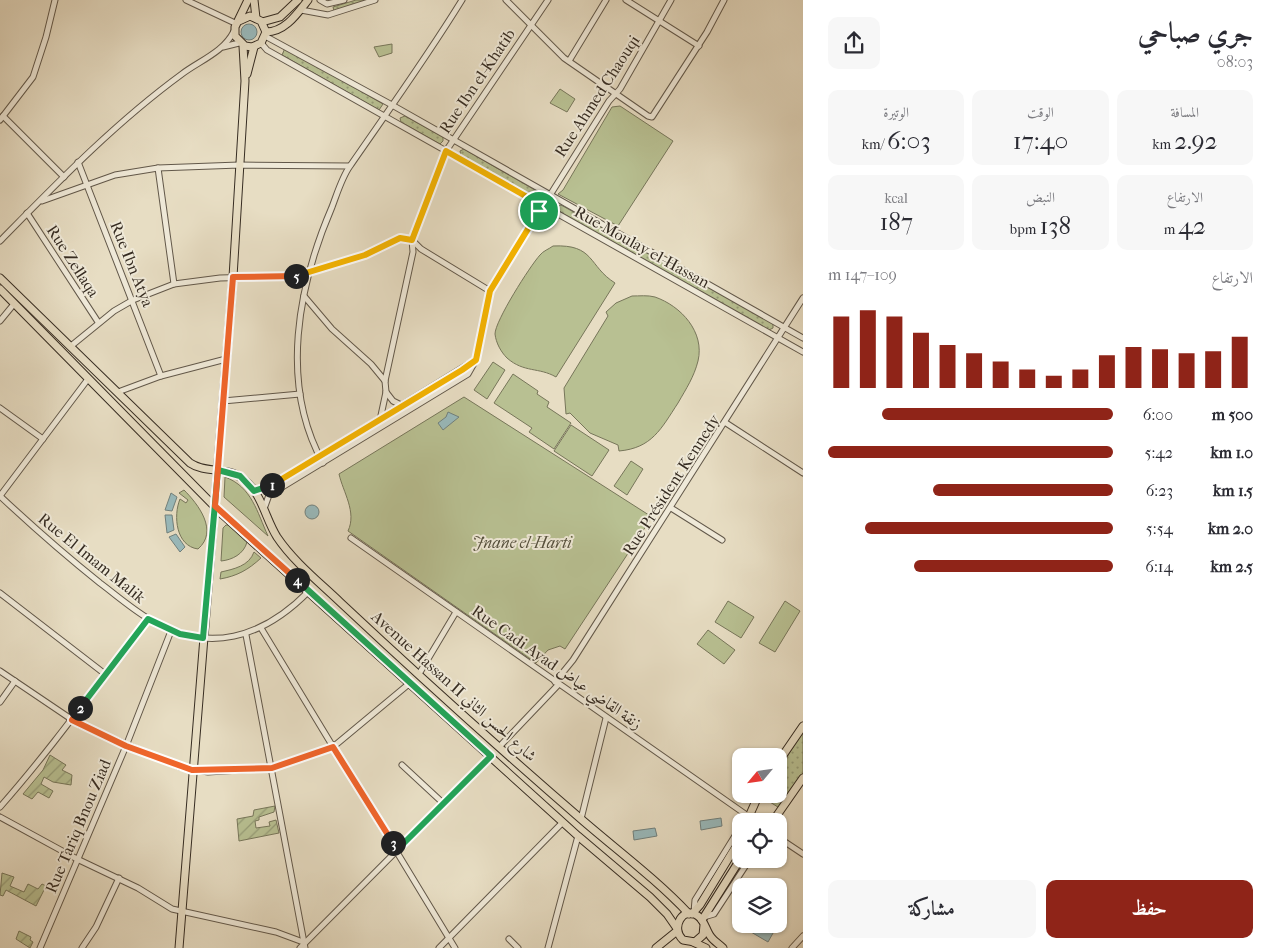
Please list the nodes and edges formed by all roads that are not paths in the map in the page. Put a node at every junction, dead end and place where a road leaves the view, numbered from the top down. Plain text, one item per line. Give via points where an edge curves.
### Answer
1 (55, 0) edge
2 (186, 0) edge
3 (248, 0) edge
4 (254, 0) edge
5 (298, 0) edge
6 (308, 0) edge
7 (320, 0) edge
8 (344, 0) edge
9 (375, 0) edge
10 (462, 0) edge
11 (506, 0) edge
12 (548, 0) edge
13 (606, 0) edge
14 (626, 0) edge
15 (671, 0) edge
16 (724, 0) edge
17 (300, 10) junction
18 (259, 20) junction
19 (659, 21) junction
20 (237, 24) junction
21 (530, 25) junction
22 (265, 34) junction
23 (241, 44) junction
24 (257, 45) junction
25 (699, 46) junction
26 (223, 47) junction
27 (569, 61) junction
28 (245, 81) junction
29 (614, 93) junction
30 (393, 106) junction
31 (385, 116) junction
32 (2, 118) edge
33 (453, 140) junction
34 (446, 151) junction
35 (78, 162) junction
36 (239, 165) junction
37 (349, 166) junction
38 (158, 168) junction
39 (64, 177) junction
40 (86, 184) junction
41 (550, 195) junction
42 (39, 202) junction
43 (543, 206) junction
44 (28, 213) junction
45 (412, 240) junction
46 (0, 241) edge
47 (309, 270) junction
48 (233, 277) junction
49 (0, 278) edge
50 (174, 284) junction
51 (0, 289) edge
52 (490, 291) junction
53 (304, 296) junction
54 (803, 298) edge
55 (133, 300) junction
56 (14, 304) junction
57 (0, 321) edge
58 (98, 322) junction
59 (784, 328) junction
60 (778, 338) junction
61 (803, 338) edge
62 (71, 346) junction
63 (803, 352) edge
64 (226, 359) junction
65 (476, 360) junction
66 (162, 376) junction
67 (88, 379) junction
68 (386, 381) junction
69 (118, 392) junction
70 (386, 392) junction
71 (300, 394) junction
72 (223, 401) junction
73 (403, 406) junction
74 (0, 408) edge
75 (380, 420) junction
76 (726, 423) junction
77 (43, 439) junction
78 (319, 457) junction
79 (322, 463) junction
80 (218, 470) junction
81 (803, 472) edge
82 (254, 491) junction
83 (0, 496) edge
84 (215, 506) junction
85 (672, 508) junction
86 (264, 510) junction
87 (351, 538) dead end
88 (722, 540) dead end
89 (309, 591) junction
90 (0, 593) edge
91 (456, 612) junction
92 (148, 619) junction
93 (261, 628) junction
94 (171, 630) junction
95 (246, 634) junction
96 (203, 638) junction
97 (0, 671) edge
98 (105, 674) junction
99 (419, 674) junction
100 (15, 681) junction
101 (410, 683) junction
102 (557, 683) junction
103 (0, 702) edge
104 (606, 718) junction
105 (72, 720) junction
106 (803, 726) edge
107 (126, 746) junction
108 (500, 746) junction
109 (333, 747) junction
110 (788, 748) edge
111 (491, 756) junction
112 (402, 765) dead end
113 (272, 768) junction
114 (192, 770) junction
115 (803, 778) edge
116 (443, 803) junction
117 (0, 808) edge
118 (737, 813) edge
119 (779, 813) edge
120 (0, 817) edge
121 (581, 819) junction
122 (563, 822) junction
123 (578, 836) junction
124 (732, 840) edge
125 (787, 843) edge
126 (397, 850) junction
127 (732, 852) edge
128 (803, 854) edge
129 (77, 859) junction
130 (735, 868) edge
131 (744, 868) edge
132 (119, 878) junction
133 (183, 910) junction
134 (692, 913) junction
135 (703, 921) junction
136 (676, 929) junction
137 (803, 936) edge
138 (450, 938) junction
139 (509, 939) dead end
140 (689, 944) edge
141 (304, 945) edge
142 (40, 948) edge
143 (82, 948) edge
144 (179, 948) edge
145 (300, 948) edge
146 (439, 948) edge
147 (456, 948) edge
148 (518, 948) edge
149 (548, 948) edge
150 (656, 948) edge
151 (706, 948) edge
152 (723, 948) edge
153 (792, 948) edge

1 - 32 street via 33,77
2 - 20 street
3 - 20 main road
4 - 18 main road
5 - 18 main road via 280,17 270,22
6 - 17 main road
7 - 8 street via 327,4
9 - 17 street via 328,15
10 - 30 street
11 - 21 street
12 - 21 street, Rue Ibn el-Khatib
13 - 27 street
14 - 19 street
15 - 19 street, Rue Ahmed Chaouqi
16 - 25 street
17 - 22 main road via 279,30
18 - 20 main road via 247,16
18 - 22 main road
19 - 25 street
19 - 29 street, Rue Ahmed Chaouqi via 620,89
20 - 23 main road via 236,37
20 - 26 street
21 - 27 street
21 - 33 street, Rue Ibn el-Khatib
22 - 24 main road
22 - 30 street, Rue Moulay el-Hassan
23 - 24 main road
23 - 26 street
23 - 28 main road
24 - 28 main road
24 - 31 street, Rue Moulay el-Hassan
25 - 29 street via 653,116 648,116
26 - 35 street via 141,105
27 - 29 street
28 - 36 main road
29 - 41 street, Rue Ahmed Chaouqi
30 - 31 street
30 - 33 street, Rue Moulay el-Hassan
31 - 34 street, Rue Moulay el-Hassan
31 - 37 street
32 - 39 street
33 - 34 street, Rue Ibn el-Khatib
33 - 41 street, Rue Moulay el-Hassan
34 - 43 street, Rue Moulay el-Hassan
34 - 45 street, Rue Ibn el-Khatib
35 - 39 street
35 - 40 street, Rue Ibn Atya
36 - 37 street
36 - 38 street
36 - 48 main road
37 - 47 street
38 - 40 street via 114,175
38 - 50 street
39 - 42 street
40 - 42 street
40 - 55 street, Rue Ibn Atya
41 - 43 street, Rue Ahmed Chaouqi
41 - 59 street, Rue Moulay el-Hassan
42 - 44 street
43 - 52 street, Rue Ahmed Chaouqi
43 - 60 street, Rue Moulay el-Hassan
44 - 46 street
44 - 58 street, Rue Zellaqa
45 - 47 street via 400,238 365,255
45 - 52 street via 421,249
45 - 68 street, Rue Ibn el-Khatib via 414,252
47 - 48 street via 296,276
47 - 53 street
48 - 50 street
48 - 64 main road
49 - 62 main road, Avenue Hassan II شارع الحسن الثاني
50 - 55 street
51 - 56 main road, Avenue Hassan II شارع الحسن الثاني
52 - 65 street
53 - 68 street via 332,329
53 - 71 street via 298,333
54 - 59 street, Rue Président Kennedy
55 - 58 street
55 - 66 street, Rue Ibn Atya
56 - 57 street
56 - 67 main road, Avenue Hassan II شارع الحسن الثاني
58 - 62 street
59 - 60 street, Rue Président Kennedy
59 - 61 street, Rue Moulay el-Hassan
60 - 63 street, Rue Moulay el-Hassan
60 - 76 street, Rue Président Kennedy
62 - 69 main road, Avenue Hassan II شارع الحسن الثاني
64 - 66 street
64 - 72 main road
65 - 73 street
65 - 79 street via 464,378
66 - 69 street
67 - 77 street
67 - 84 main road, Avenue Hassan II شارع الحسن الثاني
68 - 70 street, Rue Ibn el-Khatib
69 - 80 main road, Avenue Hassan II شارع الحسن الثاني via 190,463 198,468
70 - 73 street
70 - 75 street, Rue Ibn el-Khatib
71 - 72 street
71 - 78 street via 308,430
72 - 80 main road
73 - 75 street
74 - 77 street
75 - 78 street
76 - 81 street
76 - 85 street, Rue Président Kennedy
77 - 83 street
78 - 79 street
78 - 82 street via 265,489
79 - 86 street via 269,495
80 - 82 main road, Avenue Hassan II شارع الحسن الثاني via 240,476
80 - 84 main road
82 - 86 main road, Avenue Hassan II شارع الحسن الثاني
83 - 92 street, Rue El Imam Malik via 68,558
84 - 89 main road, Avenue Hassan II شارع الحسن الثاني
84 - 96 main road
85 - 88 street
85 - 102 street, Rue Président Kennedy
86 - 99 main road, Avenue Hassan II شارع الحسن الثاني via 277,537 298,560
87 - 91 street, Rue Cadi Ayad زنقة القاضي عياض
89 - 93 street, Rue El Imam Malik via 281,617
89 - 101 main road, Avenue Hassan II شارع الحسن الثاني
90 - 98 street
91 - 99 street
91 - 102 street, Rue Cadi Ayad زنقة القاضي عياض
92 - 94 street, Rue El Imam Malik
92 - 98 street
93 - 95 street, Rue El Imam Malik
93 - 109 street
94 - 96 street, Rue El Imam Malik
94 - 107 street, Rue Tariq Bnou Ziad
95 - 96 street, Rue El Imam Malik
95 - 113 street
96 - 114 main road
97 - 100 street
98 - 105 street
99 - 108 main road, Avenue Hassan II شارع الحسن الثاني
100 - 103 street
100 - 105 street
101 - 109 street
101 - 111 main road, Avenue Hassan II شارع الحسن الثاني
102 - 104 street, Rue Cadi Ayad زنقة القاضي عياض
102 - 108 street, Rue Président Kennedy
104 - 118 street, Rue Cadi Ayad زنقة القاضي عياض
104 - 121 street
105 - 107 street
105 - 117 street
106 - 110 main road
107 - 114 street
107 - 129 street, Rue Tariq Bnou Ziad
108 - 121 main road, Avenue Hassan II شارع الحسن الثاني
109 - 113 street
109 - 126 street
111 - 116 street
111 - 122 main road, Avenue Hassan II شارع الحسن الثاني
112 - 116 street
113 - 114 street
113 - 141 street
114 - 133 main road
115 - 119 main road
116 - 126 street
120 - 129 street
121 - 134 main road, Avenue Hassan II شارع الحسن الثاني
122 - 123 main road, Avenue Hassan II شارع الحسن الثاني
122 - 138 street
123 - 136 main road, Avenue Hassan II شارع الحسن الثاني via 668,914
123 - 149 street
124 - 134 street via 695,900
125 - 128 street
126 - 138 street
126 - 141 street
127 - 134 main road
129 - 132 street
129 - 142 street, Rue Tariq Bnou Ziad
130 - 135 main road
131 - 135 street via 714,914
132 - 133 street via 172,909
132 - 143 street via 96,927
133 - 141 street via 276,932
133 - 144 main road
134 - 135 main road
134 - 136 main road via 680,918
135 - 140 main road via 703,935
135 - 152 main road via 711,937
136 - 140 main road via 681,939
136 - 150 main road
137 - 153 street
138 - 146 street
138 - 147 street
139 - 148 street
140 - 151 main road
141 - 145 street

